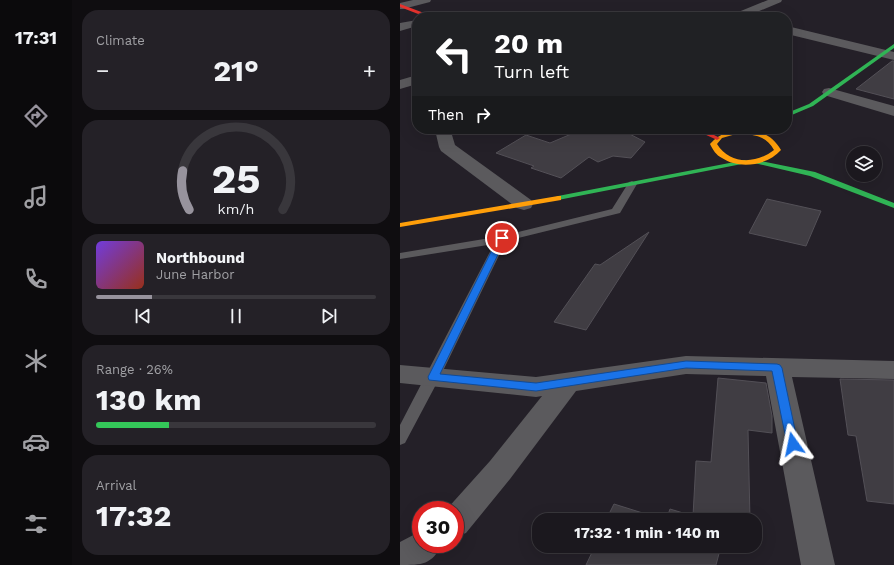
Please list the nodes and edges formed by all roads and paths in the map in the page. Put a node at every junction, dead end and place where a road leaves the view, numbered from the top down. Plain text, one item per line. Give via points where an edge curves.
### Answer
1 (426, 0) edge
2 (777, 0) edge
3 (401, 5) edge
4 (418, 12) edge
5 (747, 12) edge
6 (412, 24) edge
7 (400, 27) edge
8 (792, 31) edge
9 (894, 46) edge
10 (889, 55) edge
11 (412, 81) edge
12 (400, 85) edge
13 (829, 92) junction
14 (811, 105) junction
15 (894, 111) edge
16 (792, 113) edge
17 (796, 122) dead end
18 (444, 134) edge
19 (708, 134) edge
20 (725, 134) edge
21 (760, 134) edge
22 (717, 138) junction
23 (745, 162) junction
24 (756, 162) junction
25 (795, 162) dead end
26 (663, 168) dead end
27 (812, 174) junction
28 (632, 184) junction
29 (604, 190) junction
30 (524, 204) junction
31 (894, 206) edge
32 (400, 225) edge
33 (502, 238) junction
34 (400, 256) edge
35 (777, 368) junction
36 (894, 370) edge
37 (400, 374) edge
38 (433, 377) junction
39 (568, 382) junction
40 (400, 439) edge
41 (464, 512) edge
42 (412, 553) edge
43 (400, 558) edge
44 (818, 565) edge

1 - 3 street
2 - 5 street
3 - 4 street
6 - 7 street
8 - 10 street
9 - 10 street
10 - 13 street
11 - 12 street
13 - 14 street
13 - 15 street
14 - 16 street
14 - 17 street
18 - 30 street via 447,147
19 - 22 street
20 - 22 street
21 - 24 street via 780,146 775,155
22 - 23 street via 710,151 731,160
23 - 24 street
23 - 28 street
24 - 27 street
25 - 27 street
26 - 29 street
27 - 31 street
28 - 29 street
28 - 33 lane via 616,211
29 - 30 street
30 - 32 street
33 - 34 lane
33 - 38 lane
35 - 36 street
35 - 39 street via 686,365
35 - 44 street
37 - 38 street
38 - 39 street via 536,387
38 - 40 lane
39 - 41 street
42 - 43 street

